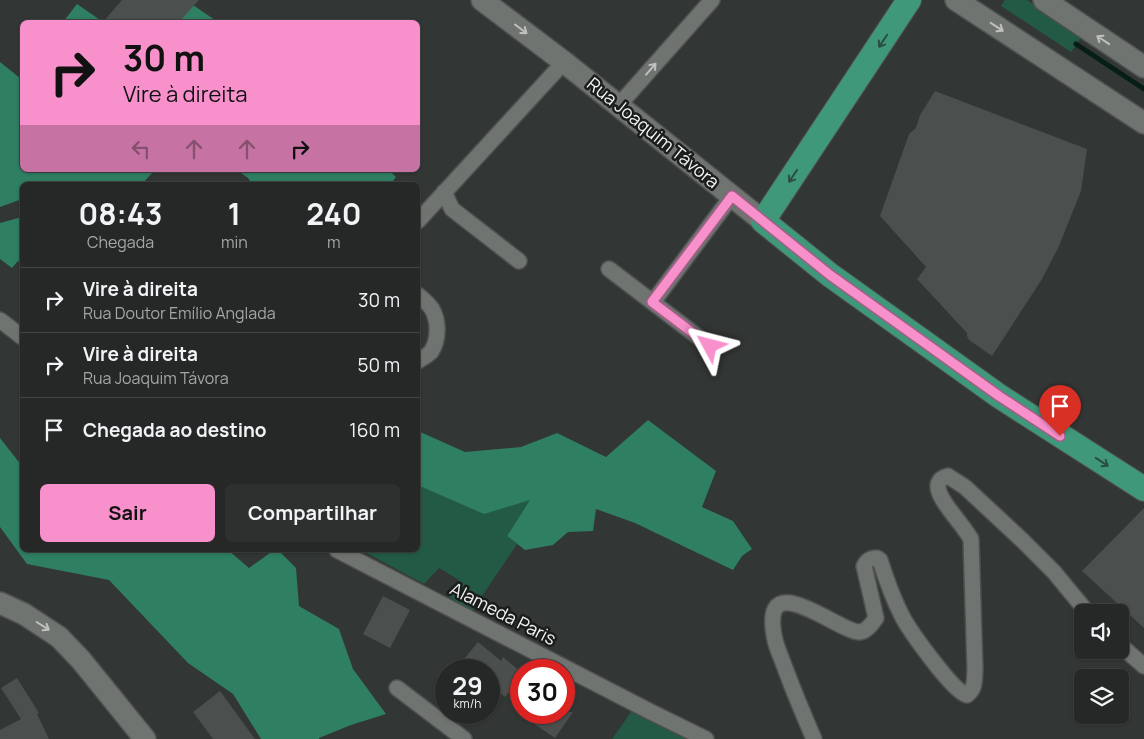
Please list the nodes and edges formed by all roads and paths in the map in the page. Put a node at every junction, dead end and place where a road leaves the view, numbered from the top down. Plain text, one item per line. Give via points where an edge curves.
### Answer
1 (482, 0) edge
2 (712, 0) edge
3 (909, 0) edge
4 (956, 0) edge
5 (1044, 0) edge
6 (564, 62) junction
7 (1144, 67) edge
8 (619, 106) junction
9 (1144, 123) edge
10 (444, 192) junction
11 (732, 196) junction
12 (420, 219) edge
13 (763, 221) junction
14 (519, 261) dead end
15 (609, 269) dead end
16 (420, 297) edge
17 (652, 302) junction
18 (0, 320) edge
19 (20, 335) edge
20 (710, 346) dead end
21 (420, 360) edge
22 (1144, 489) edge
23 (341, 552) edge
24 (0, 603) edge
25 (1080, 604) edge
26 (1129, 652) edge
27 (1144, 666) edge
28 (397, 688) dead end
29 (145, 739) edge
30 (464, 739) edge
31 (706, 739) edge
32 (814, 739) edge

1 -> 6 main road, Rua Joaquim Távora
8 -> 2 street
3 -> 13 main road
4 -> 9 main road
7 -> 5 main road
6 - 8 main road, Rua Joaquim Távora
6 - 10 street
8 - 11 main road, Rua Joaquim Távora
10 - 12 street
10 - 14 street via 452,209
11 - 13 main road, Rua Joaquim Távora
11 - 17 street
13 -> 22 main road, Rua Joaquim Távora via 830,275 999,396
15 - 17 street
16 - 21 street via 431,308 437,329 436,341 430,352
17 - 20 street
18 - 19 street
23 - 31 street, Alameda Paris
24 -> 29 main road via 60,637
25 - 32 street via 1023,541 965,487 948,476 944,477 938,489 941,499 971,539 974,687 967,695 963,694 924,648 903,618 880,560 872,558 864,566 876,618 866,630 859,632 846,628 797,604 787,602 775,610 775,640
26 - 27 street
28 - 30 street

